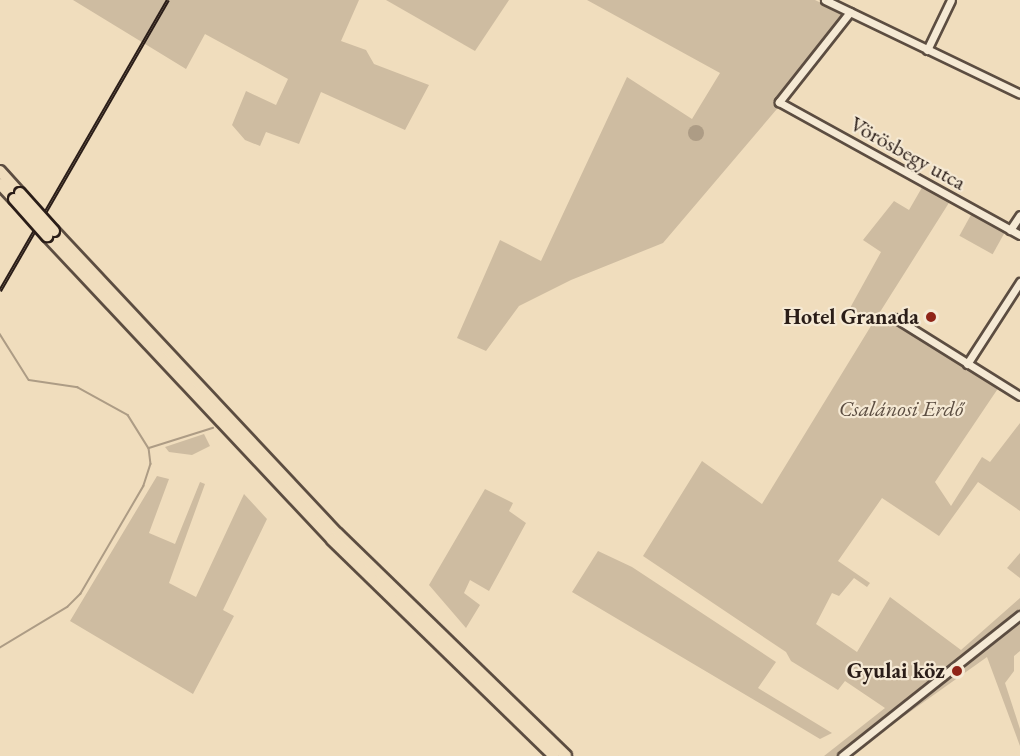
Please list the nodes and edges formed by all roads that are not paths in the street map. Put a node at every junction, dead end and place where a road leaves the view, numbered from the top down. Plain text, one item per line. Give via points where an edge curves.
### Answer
1 (825, 0) edge
2 (951, 0) edge
3 (850, 12) junction
4 (927, 50) junction
5 (1020, 94) edge
6 (0, 171) edge
7 (0, 184) edge
8 (17, 196) junction
9 (1020, 215) edge
10 (1010, 230) junction
11 (50, 234) junction
12 (1020, 235) edge
13 (1020, 282) edge
14 (895, 318) dead end
15 (967, 364) junction
16 (1020, 396) edge
17 (1020, 615) edge
18 (554, 756) edge
19 (566, 756) edge
20 (842, 756) edge

1 - 3 street
2 - 4 street
3 - 4 street
3 - 10 street, Vörösbegy utca via 779,102
4 - 5 street
6 - 8 highway
7 - 8 highway
8 - 11 highway, bridge
9 - 10 street
10 - 12 street, Vörösbegy utca
11 - 18 highway via 332,540
11 - 19 highway via 329,525
13 - 15 street
14 - 15 street
15 - 16 street
17 - 20 street

